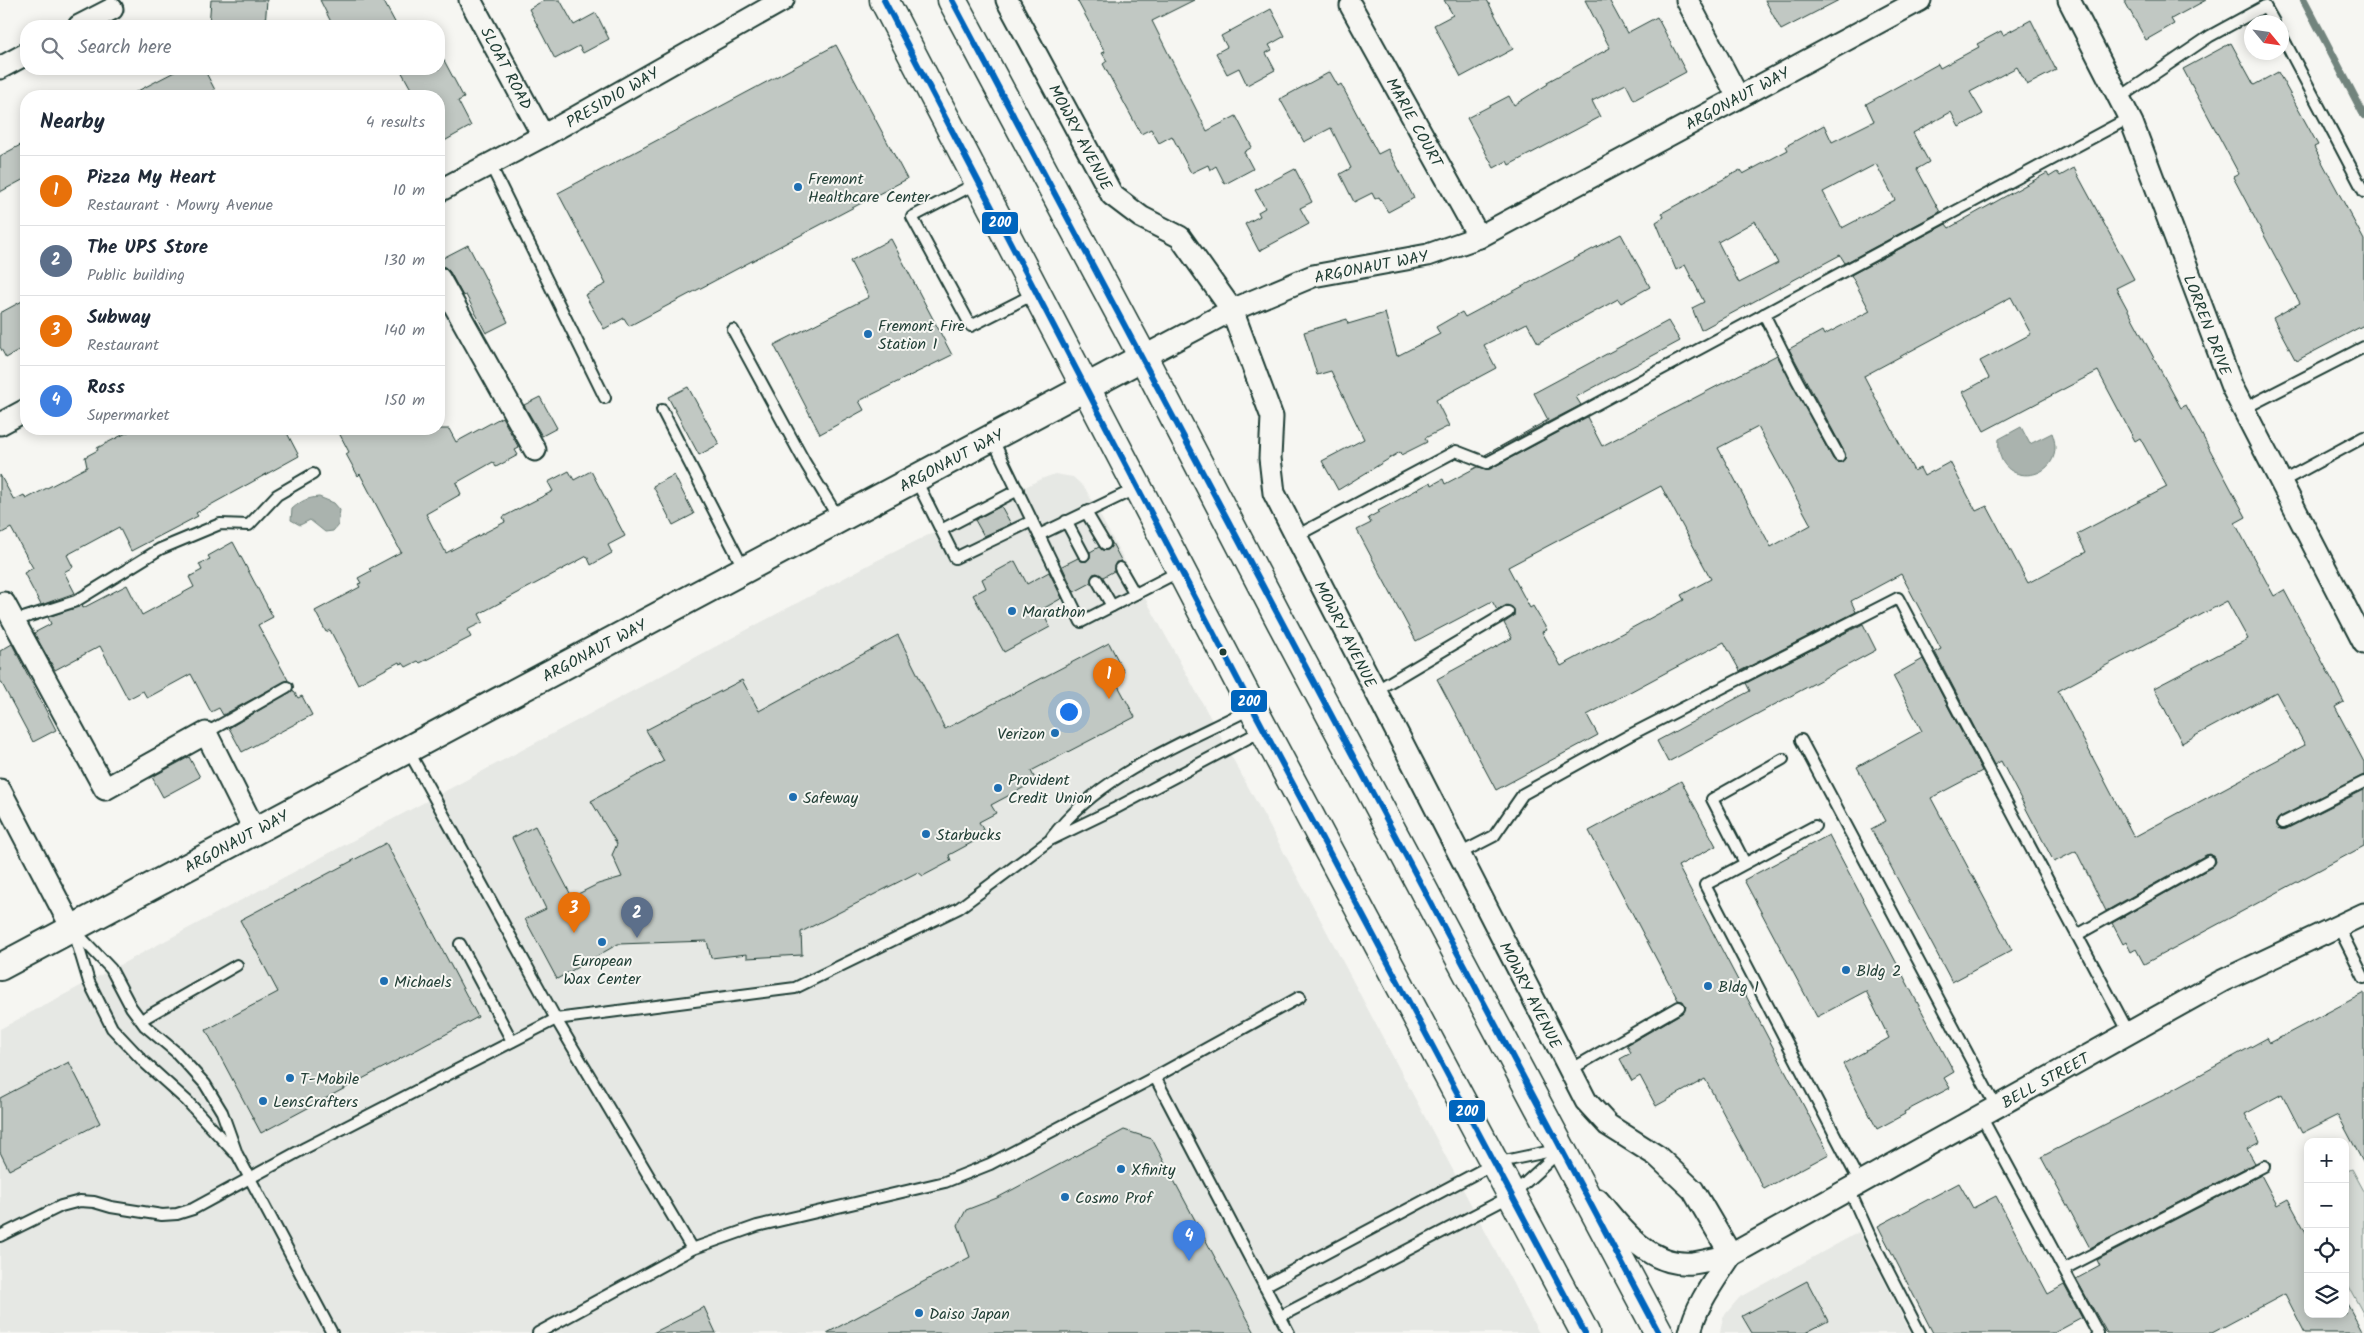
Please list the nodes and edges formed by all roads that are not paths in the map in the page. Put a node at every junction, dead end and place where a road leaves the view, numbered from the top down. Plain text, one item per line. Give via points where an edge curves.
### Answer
1 (470, 0) edge
2 (783, 0) edge
3 (884, 0) edge
4 (952, 0) edge
5 (1007, 0) edge
6 (1687, 0) edge
7 (1920, 0) edge
8 (2069, 0) edge
9 (1351, 6) dead end
10 (112, 8) dead end
11 (2249, 15) edge
12 (2270, 15) edge
13 (2244, 18) edge
14 (90, 20) edge
15 (2289, 49) edge
16 (20, 57) edge
17 (0, 68) edge
18 (1738, 97) junction
19 (2119, 98) junction
20 (2130, 118) junction
21 (543, 136) junction
22 (490, 164) junction
23 (978, 182) junction
24 (445, 188) edge
25 (2364, 192) edge
26 (1480, 238) junction
27 (445, 289) edge
28 (1036, 293) junction
29 (1232, 310) junction
30 (1764, 314) junction
31 (733, 330) dead end
32 (2364, 347) edge
33 (1143, 357) junction
34 (1086, 388) junction
35 (605, 398) dead end
36 (2243, 409) junction
37 (662, 410) dead end
38 (20, 413) edge
39 (0, 424) edge
40 (2364, 437) edge
41 (992, 438) junction
42 (535, 450) dead end
43 (1839, 456) dead end
44 (313, 474) dead end
45 (915, 479) junction
46 (2281, 482) junction
47 (1138, 488) junction
48 (1018, 490) junction
49 (1086, 512) junction
50 (839, 519) junction
51 (1032, 521) junction
52 (1066, 521) junction
53 (942, 530) junction
54 (1039, 535) junction
55 (1296, 536) junction
56 (1105, 544) dead end
57 (1084, 555) dead end
58 (1120, 568) dead end
59 (745, 570) junction
60 (1181, 570) junction
61 (1097, 580) dead end
62 (1134, 594) junction
63 (0, 605) edge
64 (1112, 606) junction
65 (1508, 612) dead end
66 (14, 621) junction
67 (2364, 643) edge
68 (287, 687) dead end
69 (1375, 691) junction
70 (1258, 718) junction
71 (206, 733) junction
72 (1801, 740) dead end
73 (407, 749) junction
74 (1783, 759) dead end
75 (2364, 782) edge
76 (0, 790) edge
77 (2283, 823) dead end
78 (1815, 826) dead end
79 (255, 830) junction
80 (1050, 840) junction
81 (1459, 854) junction
82 (2209, 861) dead end
83 (1745, 863) junction
84 (2364, 914) edge
85 (2338, 926) junction
86 (72, 928) junction
87 (2077, 935) junction
88 (460, 944) dead end
89 (238, 964) dead end
90 (0, 967) edge
91 (2364, 978) edge
92 (1300, 998) dead end
93 (1679, 1007) dead end
94 (556, 1019) junction
95 (141, 1020) junction
96 (2129, 1032) junction
97 (512, 1041) junction
98 (1570, 1070) junction
99 (1155, 1077) junction
100 (1989, 1111) junction
101 (1562, 1149) junction
102 (236, 1154) junction
103 (1495, 1163) junction
104 (2264, 1166) dead end
105 (249, 1179) junction
106 (1855, 1186) junction
107 (1512, 1196) junction
108 (0, 1236) edge
109 (692, 1249) junction
110 (1731, 1255) junction
111 (2064, 1269) junction
112 (1264, 1286) junction
113 (1281, 1316) junction
114 (332, 1333) edge
115 (538, 1333) edge
116 (1289, 1333) edge
117 (1585, 1333) edge
118 (1658, 1333) edge
119 (1690, 1333) edge
120 (1920, 1333) edge
121 (2098, 1333) edge

1 - 21 street, SLOAT ROAD
2 - 21 street, PRESIDIO WAY
3 - 23 main road
4 - 33 main road
5 - 29 street, MOWRY AVENUE via 1112,195 1141,217 1180,237
6 - 18 street
7 - 18 street, ARGONAUT WAY
8 - 19 street, LORREN DRIVE
9 - 26 street, MARIE COURT
10 - 14 street
11 - 12 lane via 2266,6
13 - 19 lane via 2210,36
15 - 25 lane
16 - 17 street
18 - 26 street, ARGONAUT WAY
19 - 20 street, LORREN DRIVE
20 - 30 lane
20 - 36 street, LORREN DRIVE
21 - 22 street, PRESIDIO WAY
22 - 24 street, PRESIDIO WAY
22 - 35 lane
23 - 28 main road
23 - 28 lane via 912,217 971,326
26 - 29 street, ARGONAUT WAY via 1428,255 1313,276
27 - 42 street
28 - 34 main road
29 - 33 street, ARGONAUT WAY
29 - 55 street, MOWRY AVENUE via 1272,418 1270,458 1274,493
30 - 43 lane
30 - 55 lane via 1487,464 1456,451
31 - 50 lane
32 - 36 lane
33 - 34 street, ARGONAUT WAY
33 - 101 main road
34 - 41 street, ARGONAUT WAY
34 - 47 main road
36 - 46 street, LORREN DRIVE
37 - 59 lane
38 - 39 street
40 - 46 lane
41 - 45 street, ARGONAUT WAY
41 - 48 lane
44 - 66 lane via 277,495 248,525 220,524 160,549 76,601
45 - 50 street, ARGONAUT WAY
45 - 53 lane
46 - 67 street, LORREN DRIVE
47 - 49 lane
47 - 60 main road
48 - 51 lane
48 - 53 lane
49 - 52 lane
49 - 56 lane
50 - 59 street, ARGONAUT WAY
51 - 53 lane via 955,558
51 - 54 lane
52 - 54 lane
52 - 57 lane
54 - 64 lane via 1081,622
55 - 69 street, MOWRY AVENUE
58 - 62 lane
59 - 73 street, ARGONAUT WAY
60 - 62 lane
60 - 70 main road
61 - 64 lane
62 - 64 lane
63 - 66 street via 4,603
65 - 69 lane
66 - 71 street via 105,789
68 - 71 lane
69 - 81 street, MOWRY AVENUE
70 - 80 lane via 1116,808
70 - 80 lane via 1139,765 1096,792 1069,815
70 - 103 main road
71 - 79 street
72 - 100 lane
73 - 79 street, ARGONAUT WAY
73 - 94 lane
74 - 83 lane via 1712,799
75 - 77 lane
76 - 86 street
78 - 83 lane
79 - 86 street, ARGONAUT WAY
80 - 94 lane via 959,908 795,988
81 - 87 lane via 1494,836 1523,794 1630,735 1898,598
81 - 98 street, MOWRY AVENUE
82 - 87 lane
83 - 106 lane via 1705,885
84 - 85 street, BELL STREET
85 - 91 lane
85 - 96 street, BELL STREET via 2222,981
86 - 90 street, ARGONAUT WAY
86 - 95 lane via 111,969
86 - 102 lane via 88,982 112,1028
87 - 96 lane
88 - 97 lane
89 - 95 lane
92 - 99 lane
93 - 98 lane
94 - 97 lane
94 - 109 lane
95 - 102 lane via 205,1084 222,1112
96 - 100 street, BELL STREET
97 - 105 lane
98 - 110 street, MOWRY AVENUE via 1586,1101 1608,1125 1657,1156 1694,1190
99 - 109 lane via 990,1164 945,1182 757,1226
99 - 112 lane
100 - 106 street, BELL STREET
100 - 111 lane
101 - 103 lane
101 - 107 lane
101 - 110 street, BELL STREET via 1588,1189 1618,1226 1642,1248 1663,1260 1692,1263
101 - 118 main road
102 - 105 lane
103 - 107 main road
103 - 112 lane
104 - 111 lane
105 - 108 lane via 177,1214 162,1215 80,1201 61,1206
105 - 114 lane
106 - 110 street, BELL STREET
106 - 120 lane via 1870,1236
107 - 113 lane
107 - 117 main road
109 - 115 lane
110 - 119 street, BELL STREET via 1693,1317
111 - 121 lane
112 - 113 lane
113 - 116 lane

